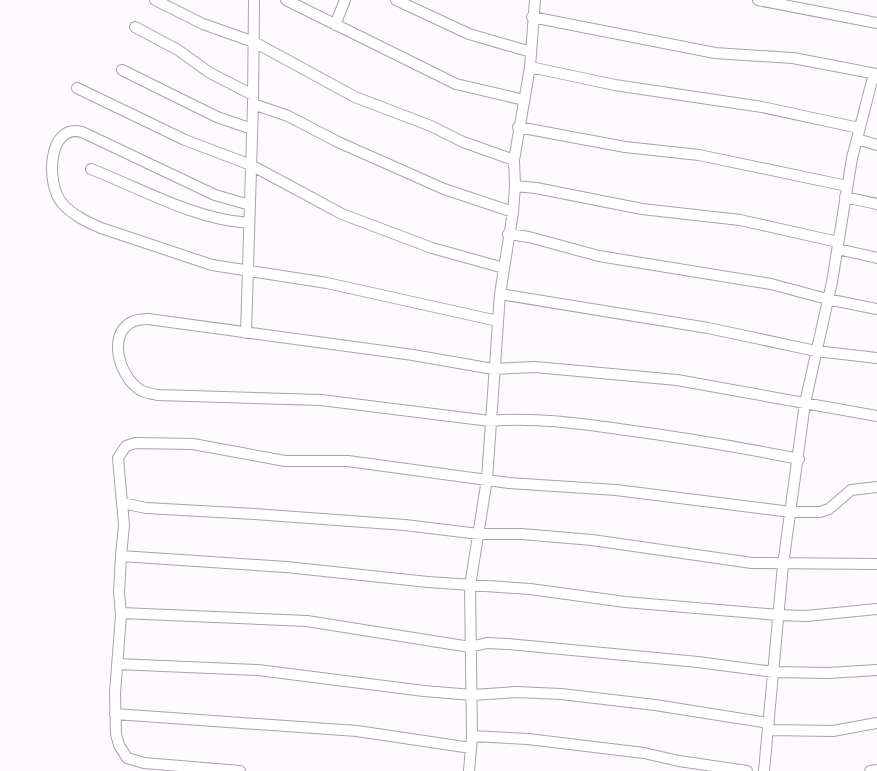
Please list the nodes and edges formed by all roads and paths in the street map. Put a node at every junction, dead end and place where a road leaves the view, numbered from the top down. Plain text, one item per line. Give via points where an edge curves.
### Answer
1 (155, 0) edge
2 (254, 0) edge
3 (286, 0) edge
4 (345, 0) edge
5 (396, 0) edge
6 (535, 0) edge
7 (758, 0) edge
8 (532, 17) junction
9 (877, 23) edge
10 (335, 25) junction
11 (136, 27) dead end
12 (254, 42) junction
13 (531, 52) junction
14 (530, 67) junction
15 (122, 70) dead end
16 (877, 75) edge
17 (77, 88) dead end
18 (253, 99) junction
19 (524, 100) junction
20 (518, 127) junction
21 (859, 128) junction
22 (252, 129) junction
23 (857, 139) junction
24 (877, 145) edge
25 (514, 160) junction
26 (251, 165) junction
27 (91, 169) dead end
28 (516, 186) junction
29 (847, 186) junction
30 (845, 197) junction
31 (877, 204) edge
32 (250, 205) junction
33 (513, 212) junction
34 (249, 223) junction
35 (508, 234) junction
36 (838, 246) junction
37 (877, 258) edge
38 (504, 268) junction
39 (248, 270) junction
40 (500, 294) junction
41 (827, 299) junction
42 (877, 309) edge
43 (498, 321) junction
44 (246, 333) junction
45 (816, 351) junction
46 (877, 358) edge
47 (493, 369) junction
48 (805, 404) junction
49 (877, 416) edge
50 (490, 420) junction
51 (799, 459) junction
52 (487, 479) junction
53 (877, 487) edge
54 (122, 503) junction
55 (791, 512) junction
56 (479, 534) junction
57 (121, 556) junction
58 (877, 564) edge
59 (783, 565) junction
60 (470, 586) junction
61 (877, 609) edge
62 (121, 613) junction
63 (778, 615) junction
64 (470, 647) junction
65 (117, 664) junction
66 (877, 670) edge
67 (774, 672) junction
68 (472, 695) junction
69 (115, 714) junction
70 (877, 723) edge
71 (769, 727) junction
72 (472, 736) junction
73 (471, 748) junction
74 (174, 769) edge
75 (877, 770) edge
76 (240, 771) edge
77 (468, 771) edge
78 (746, 771) edge
79 (764, 771) edge
80 (870, 771) edge

1 - 12 street via 203,24
2 - 12 street
3 - 10 street
4 - 10 street
5 - 13 street via 469,34
6 - 8 street
7 - 9 street
8 - 13 street
8 - 16 street via 715,53 793,58
10 - 19 street via 456,84
11 - 18 street
12 - 18 street
12 - 25 street via 355,97
13 - 14 street
14 - 19 street
14 - 21 street via 615,85 762,107
15 - 22 street via 217,117
16 - 21 street via 872,81
17 - 26 street via 194,144
18 - 22 street
18 - 33 street via 338,142 444,189
19 - 20 street
20 - 25 street
20 - 29 street via 625,147 699,155
21 - 23 street
22 - 26 street
23 - 24 street
23 - 29 street
25 - 28 street
26 - 32 street
26 - 38 street via 342,214 432,248
27 - 34 street via 189,210 227,222
28 - 33 street
28 - 36 street via 642,209 740,220
29 - 30 street
30 - 31 street
30 - 36 street
32 - 34 street
32 - 39 street via 215,195 82,132 67,132 58,142 52,172 54,187 60,202 70,211 101,228 182,256 212,265
33 - 35 street
34 - 39 street
35 - 38 street
35 - 41 street via 599,256 771,284
36 - 37 street
36 - 41 street
38 - 40 street
39 - 43 street via 327,283
39 - 44 street
40 - 43 street
40 - 45 street via 690,325
41 - 42 street
41 - 45 street
43 - 47 street
44 - 47 street
44 - 50 street via 136,319 121,330 117,340 126,372 144,392 321,400
45 - 46 street
45 - 48 street
47 - 48 street via 535,367 677,380
47 - 50 street
48 - 49 street
48 - 51 street
50 - 51 street via 572,422
50 - 52 street
51 - 55 street
52 - 54 street via 348,461 285,461 193,444 136,443 126,446 118,458
52 - 55 street via 625,491
52 - 56 street
53 - 55 street via 852,490 829,509 820,512
54 - 56 street via 146,508
54 - 57 street
55 - 59 street
56 - 59 street via 592,540 730,561
56 - 60 street
57 - 60 street via 286,567
57 - 62 street
58 - 59 street
59 - 63 street
60 - 63 street via 530,589 625,602
60 - 64 street
61 - 63 street via 806,616
62 - 64 street via 307,621
62 - 65 street
63 - 67 street
64 - 67 street via 487,643 507,644
64 - 68 street
65 - 68 street via 251,670
65 - 69 street
66 - 67 street
67 - 71 street
68 - 71 street via 516,692 561,694 655,705
68 - 72 street
69 - 73 street via 357,731
69 - 74 street via 117,742 127,758
70 - 71 street via 833,731
71 - 79 street
72 - 73 street
72 - 78 street via 652,754
73 - 77 street
74 - 76 street
75 - 80 street

